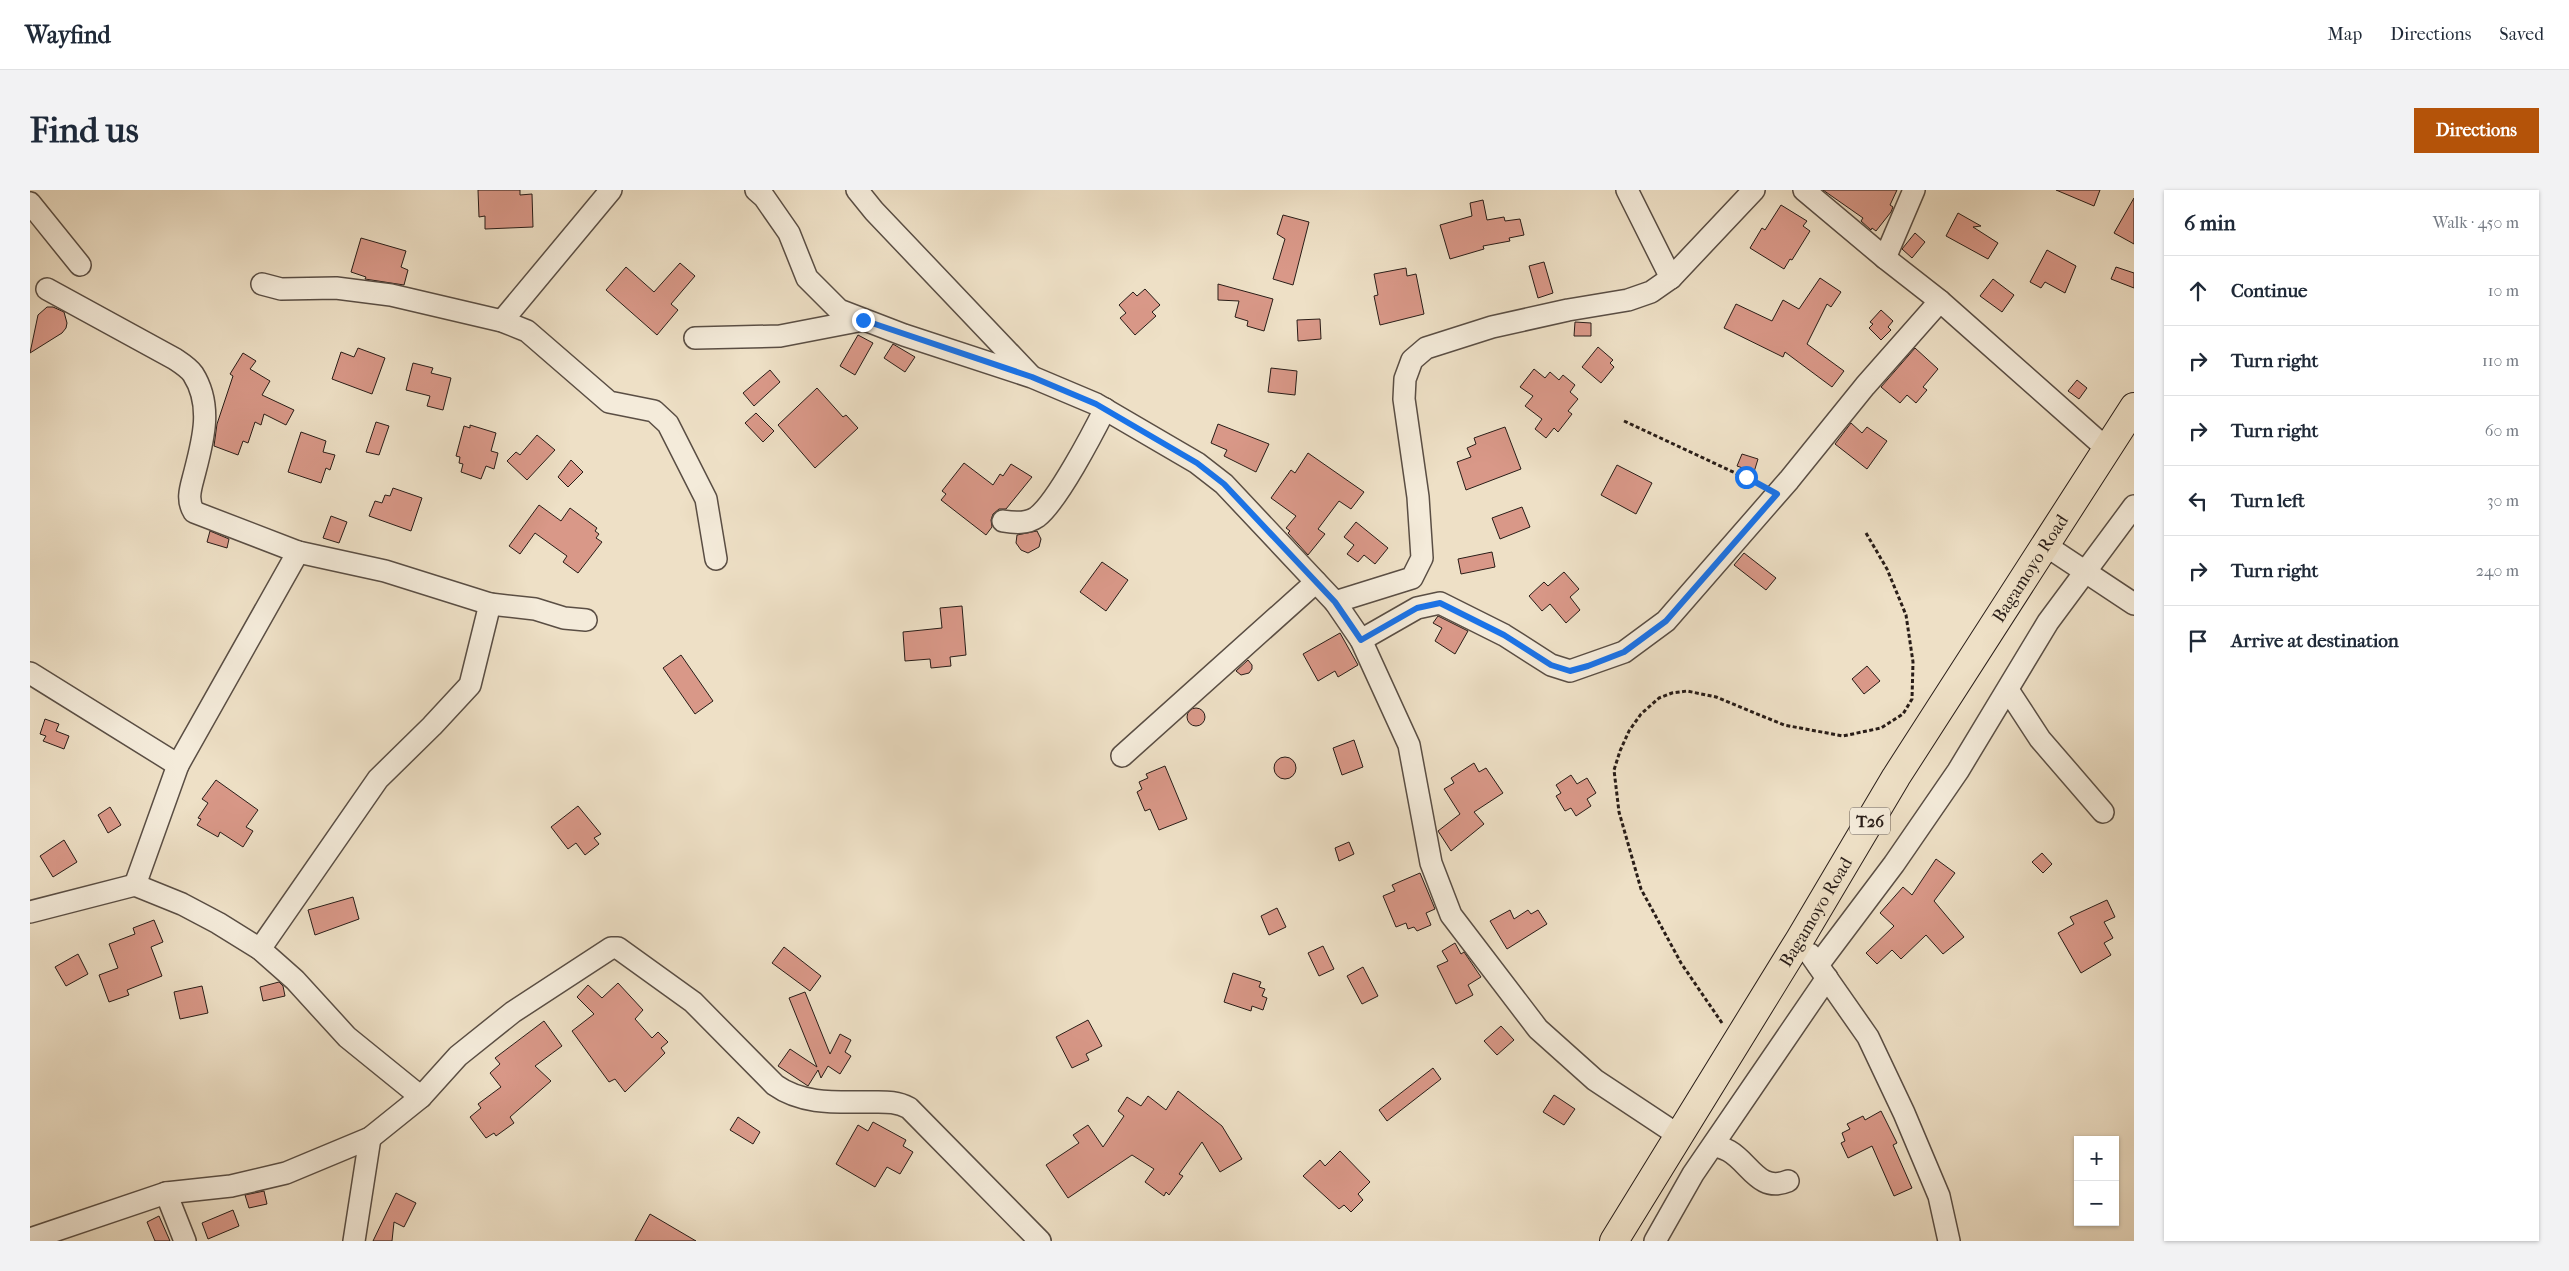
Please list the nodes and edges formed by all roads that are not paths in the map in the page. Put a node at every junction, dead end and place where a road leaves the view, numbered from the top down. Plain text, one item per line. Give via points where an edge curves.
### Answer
1 (611, 190) edge
2 (756, 190) edge
3 (857, 190) edge
4 (1628, 190) edge
5 (1754, 190) edge
6 (1804, 190) edge
7 (1914, 190) edge
8 (30, 203) edge
9 (1885, 258) junction
10 (80, 265) dead end
11 (1671, 278) junction
12 (262, 284) dead end
13 (47, 290) dead end
14 (1940, 300) junction
15 (863, 320) junction
16 (502, 321) junction
17 (695, 338) dead end
18 (1032, 377) junction
19 (2134, 407) edge
20 (1106, 409) junction
21 (2108, 449) junction
22 (2134, 506) edge
23 (1003, 521) dead end
24 (2046, 545) junction
25 (298, 552) junction
26 (716, 559) dead end
27 (2085, 571) junction
28 (1316, 582) junction
29 (1335, 602) junction
30 (490, 604) junction
31 (2134, 604) edge
32 (586, 620) dead end
33 (1361, 640) junction
34 (30, 673) edge
35 (2008, 690) junction
36 (1122, 756) dead end
37 (178, 765) junction
38 (2103, 812) dead end
39 (135, 885) junction
40 (30, 912) edge
41 (1800, 939) junction
42 (260, 949) junction
43 (1822, 971) junction
44 (420, 1097) junction
45 (1678, 1135) junction
46 (370, 1138) junction
47 (1714, 1145) junction
48 (1788, 1181) dead end
49 (166, 1194) junction
50 (1663, 1238) edge
51 (30, 1239) edge
52 (185, 1241) edge
53 (354, 1241) edge
54 (1040, 1241) edge
55 (1614, 1241) edge
56 (1949, 1241) edge

1 - 16 street
2 - 15 street via 789,233 807,278 839,310
3 - 18 street
4 - 11 street
5 - 11 street
6 - 9 street
7 - 9 street
8 - 10 street
9 - 14 street
11 - 29 street via 1651,292 1628,300 1492,327 1426,348 1412,360 1405,379 1404,399 1418,497 1422,558 1412,578
12 - 16 street via 391,295
13 - 25 street via 175,359 192,372 205,410 189,498 191,507 194,512
14 - 21 street
14 - 33 street via 1666,621 1624,652 1570,671 1551,665 1504,635 1440,603 1417,608
15 - 17 street via 780,336
15 - 18 street
16 - 26 street via 536,336 610,402 654,411 662,417 703,492
18 - 20 street
19 - 21 highway, Bagamoyo Road / T26
20 - 23 street via 1046,507 1021,523
20 - 28 street via 1197,463 1224,484
21 - 24 highway, Bagamoyo Road / T26
22 - 27 street
24 - 27 street
24 - 41 highway, Bagamoyo Road / T26 via 1896,777
25 - 30 street via 385,571
25 - 37 street
27 - 31 street
27 - 35 street via 2048,622
28 - 29 street
28 - 36 street
29 - 33 street
30 - 32 street
30 - 42 street via 470,685 378,779
33 - 45 street via 1409,745 1431,863 1451,915 1538,1029 1595,1080
34 - 37 street
35 - 38 street via 2040,740
35 - 43 street via 1958,771
37 - 39 street
39 - 40 street
39 - 42 street via 182,904
41 - 43 street
41 - 45 highway, Bagamoyo Road / T26
42 - 44 street via 295,980 347,1037
43 - 47 street
43 - 56 street via 1868,1036 1939,1196
44 - 46 street
44 - 54 street via 458,1056 513,1012 602,952 618,948 693,1002 788,1095 827,1102 893,1102 909,1108
45 - 55 highway, Bagamoyo Road / T26
46 - 49 street via 286,1173 230,1186
46 - 53 street
47 - 48 street via 1730,1151 1769,1183 1777,1186
47 - 50 street via 1694,1174
49 - 51 street
49 - 52 street

